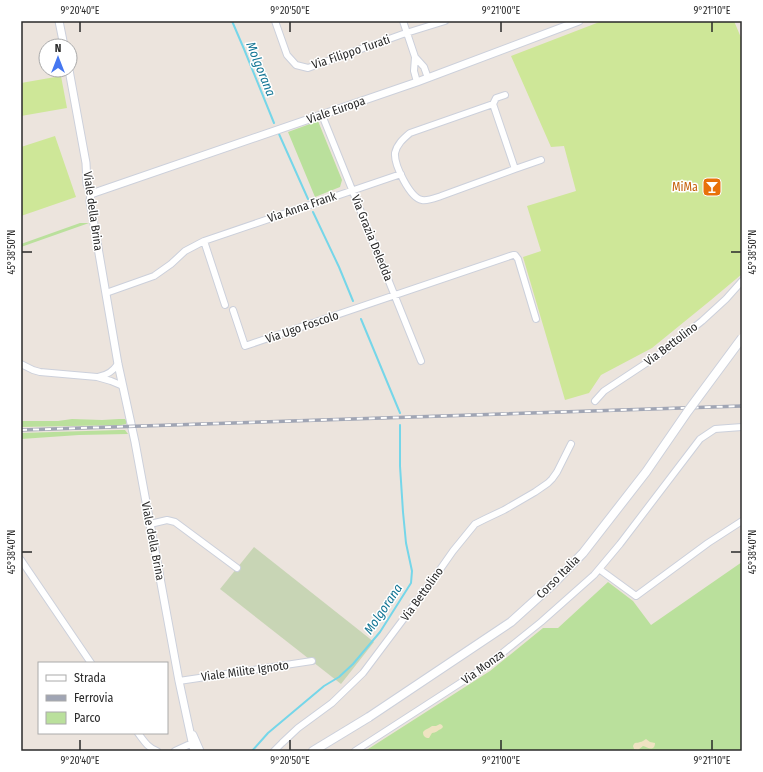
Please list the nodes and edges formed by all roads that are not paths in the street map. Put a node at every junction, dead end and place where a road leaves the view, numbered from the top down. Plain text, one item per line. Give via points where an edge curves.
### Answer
1 (60, 21) edge
2 (274, 21) edge
3 (403, 21) edge
4 (445, 21) edge
5 (579, 21) edge
6 (406, 33) junction
7 (63, 38) edge
8 (415, 57) junction
9 (70, 78) edge
10 (428, 78) junction
11 (417, 82) junction
12 (505, 95) dead end
13 (493, 104) junction
14 (322, 115) junction
15 (541, 160) dead end
16 (515, 169) junction
17 (401, 174) junction
18 (352, 190) junction
19 (91, 194) junction
20 (204, 241) junction
21 (742, 281) edge
22 (106, 294) junction
23 (395, 296) junction
24 (225, 305) dead end
25 (233, 310) dead end
26 (536, 319) dead end
27 (742, 338) edge
28 (421, 361) dead end
29 (21, 364) edge
30 (118, 364) junction
31 (97, 377) junction
32 (123, 386) junction
33 (595, 401) dead end
34 (742, 427) edge
35 (571, 444) dead end
36 (742, 521) edge
37 (150, 524) junction
38 (21, 560) edge
39 (237, 568) dead end
40 (599, 569) junction
41 (312, 661) dead end
42 (90, 662) edge
43 (179, 681) junction
44 (187, 719) junction
45 (139, 734) edge
46 (193, 748) edge
47 (157, 751) edge
48 (175, 751) edge
49 (199, 751) edge
50 (274, 751) edge
51 (313, 751) edge
52 (355, 751) edge

1 - 7 street
2 - 6 street, Via Filippo Turati via 288,55 296,65 308,68
3 - 6 street
4 - 6 street, Via Filippo Turati
5 - 10 street, Viale Europa
6 - 8 street
8 - 10 street
8 - 11 street via 414,71
9 - 19 street, Viale della Brina via 86,163 87,184
10 - 11 street, Viale Europa
11 - 14 street, Viale Europa
12 - 13 street via 496,98
13 - 16 street
13 - 17 street via 410,133 400,141 395,152 395,160
14 - 18 street, Via Grazia Deledda
14 - 19 street, Viale Europa
15 - 16 street
16 - 17 street via 429,200 416,197
17 - 18 street, Via Anna Frank
18 - 20 street, Via Anna Frank
18 - 23 street, Via Grazia Deledda
19 - 22 street, Viale della Brina via 90,201
20 - 22 street, Via Anna Frank via 185,251 154,276
20 - 24 street
21 - 33 street, Via Bettolino via 697,325 663,352 604,391
22 - 30 street, Viale della Brina
23 - 25 street, Via Ugo Foscolo via 245,346
23 - 26 street via 515,255
23 - 28 street, Via Grazia Deledda
27 - 51 main road, Corso Italia, bridge via 646,472 583,553 553,584 511,622 369,717
29 - 31 street via 47,373
30 - 31 street via 109,374
30 - 32 street, Viale della Brina
31 - 32 street
32 - 37 street, Viale della Brina
34 - 40 street, Via Monza via 715,430 700,439
35 - 50 street, Via Bettolino via 557,472 548,483 475,524 363,672
36 - 40 street via 636,596
37 - 39 street via 167,520 175,522
37 - 43 street, Viale della Brina
38 - 42 street
40 - 52 street, Via Monza via 541,622 485,667
41 - 43 street, Viale Milite Ignoto
43 - 44 street, Viale della Brina
44 - 46 street, Viale della Brina
44 - 49 street, Viale della Brina
45 - 47 street
46 - 48 street via 188,746
46 - 49 street

